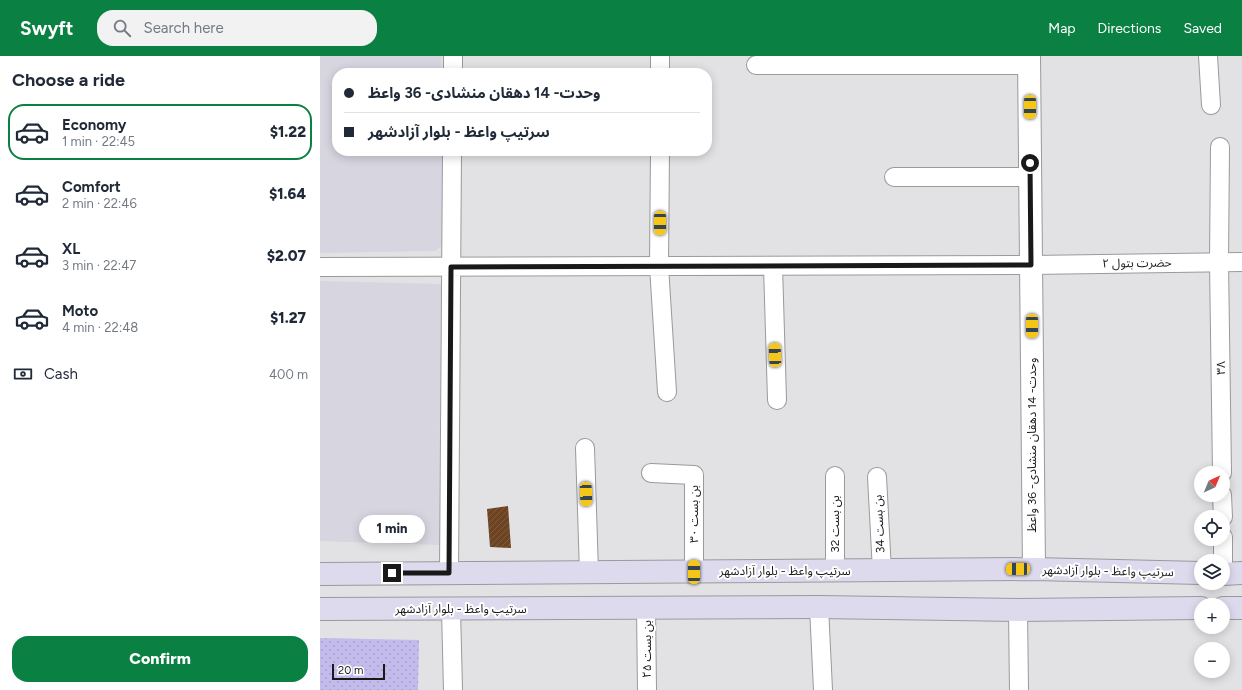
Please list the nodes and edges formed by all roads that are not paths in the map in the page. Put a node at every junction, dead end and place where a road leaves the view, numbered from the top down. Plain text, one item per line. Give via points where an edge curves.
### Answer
1 (453, 56) edge
2 (660, 56) edge
3 (1208, 56) edge
4 (1030, 60) edge
5 (756, 65) dead end
6 (453, 68) edge
7 (660, 68) edge
8 (1211, 105) dead end
9 (1220, 147) dead end
10 (452, 156) edge
11 (660, 156) edge
12 (894, 177) dead end
13 (1030, 177) junction
14 (1219, 262) junction
15 (1242, 262) edge
16 (1031, 265) junction
17 (320, 266) edge
18 (660, 266) junction
19 (773, 266) junction
20 (451, 267) junction
21 (667, 392) dead end
22 (777, 400) dead end
23 (585, 448) dead end
24 (1222, 466) edge
25 (651, 473) dead end
26 (835, 476) dead end
27 (877, 477) dead end
28 (1034, 569) junction
29 (835, 571) junction
30 (882, 571) junction
31 (589, 572) junction
32 (694, 572) junction
33 (449, 573) junction
34 (1194, 573) edge
35 (1242, 573) edge
36 (320, 574) edge
37 (1230, 574) edge
38 (819, 607) junction
39 (646, 608) junction
40 (1194, 608) edge
41 (1230, 608) edge
42 (1242, 608) edge
43 (320, 609) edge
44 (451, 609) junction
45 (1018, 610) junction
46 (453, 690) edge
47 (647, 690) edge
48 (823, 690) edge
49 (1020, 690) edge

1 - 6 street
2 - 7 street
3 - 8 street
4 - 5 street
4 - 13 street, وحدت- 14 دهقان منشادی- 36 واعظ
9 - 14 street, ۳۸
10 - 20 street
11 - 18 street
12 - 13 street
13 - 16 street, وحدت- 14 دهقان منشادی- 36 واعظ
14 - 15 street, حضرت بتول ۲
14 - 16 street, حضرت بتول ۲
14 - 24 street, ۳۸
16 - 19 street, حضرت بتول ۲
16 - 28 street, وحدت- 14 دهقان منشادی- 36 واعظ
17 - 20 street, حضرت بتول ۲
18 - 19 street, حضرت بتول ۲
18 - 20 street, حضرت بتول ۲
18 - 21 street
19 - 22 street
20 - 33 street
23 - 31 street
25 - 32 street, بن بست ۳۰ via 694,475
26 - 29 street, بن بست 32
27 - 30 street, بن بست 34
28 - 30 main road, سرتیپ واعظ - بلوار آزادشهر
28 - 34 main road, سرتیپ واعظ - بلوار آزادشهر
29 - 30 main road, سرتیپ واعظ - بلوار آزادشهر
29 - 32 main road, سرتیپ واعظ - بلوار آزادشهر
31 - 32 main road, سرتیپ واعظ - بلوار آزادشهر
31 - 33 main road, سرتیپ واعظ - بلوار آزادشهر
33 - 36 main road, سرتیپ واعظ - بلوار آزادشهر
35 - 37 main road
38 - 39 main road, سرتیپ واعظ - بلوار آزادشهر
38 - 45 main road, سرتیپ واعظ - بلوار آزادشهر
38 - 48 street
39 - 44 main road, سرتیپ واعظ - بلوار آزادشهر
39 - 47 street, بن بست ۲۵
40 - 45 main road, سرتیپ واعظ - بلوار آزادشهر
41 - 42 main road
43 - 44 main road, سرتیپ واعظ - بلوار آزادشهر
44 - 46 street
45 - 49 street

